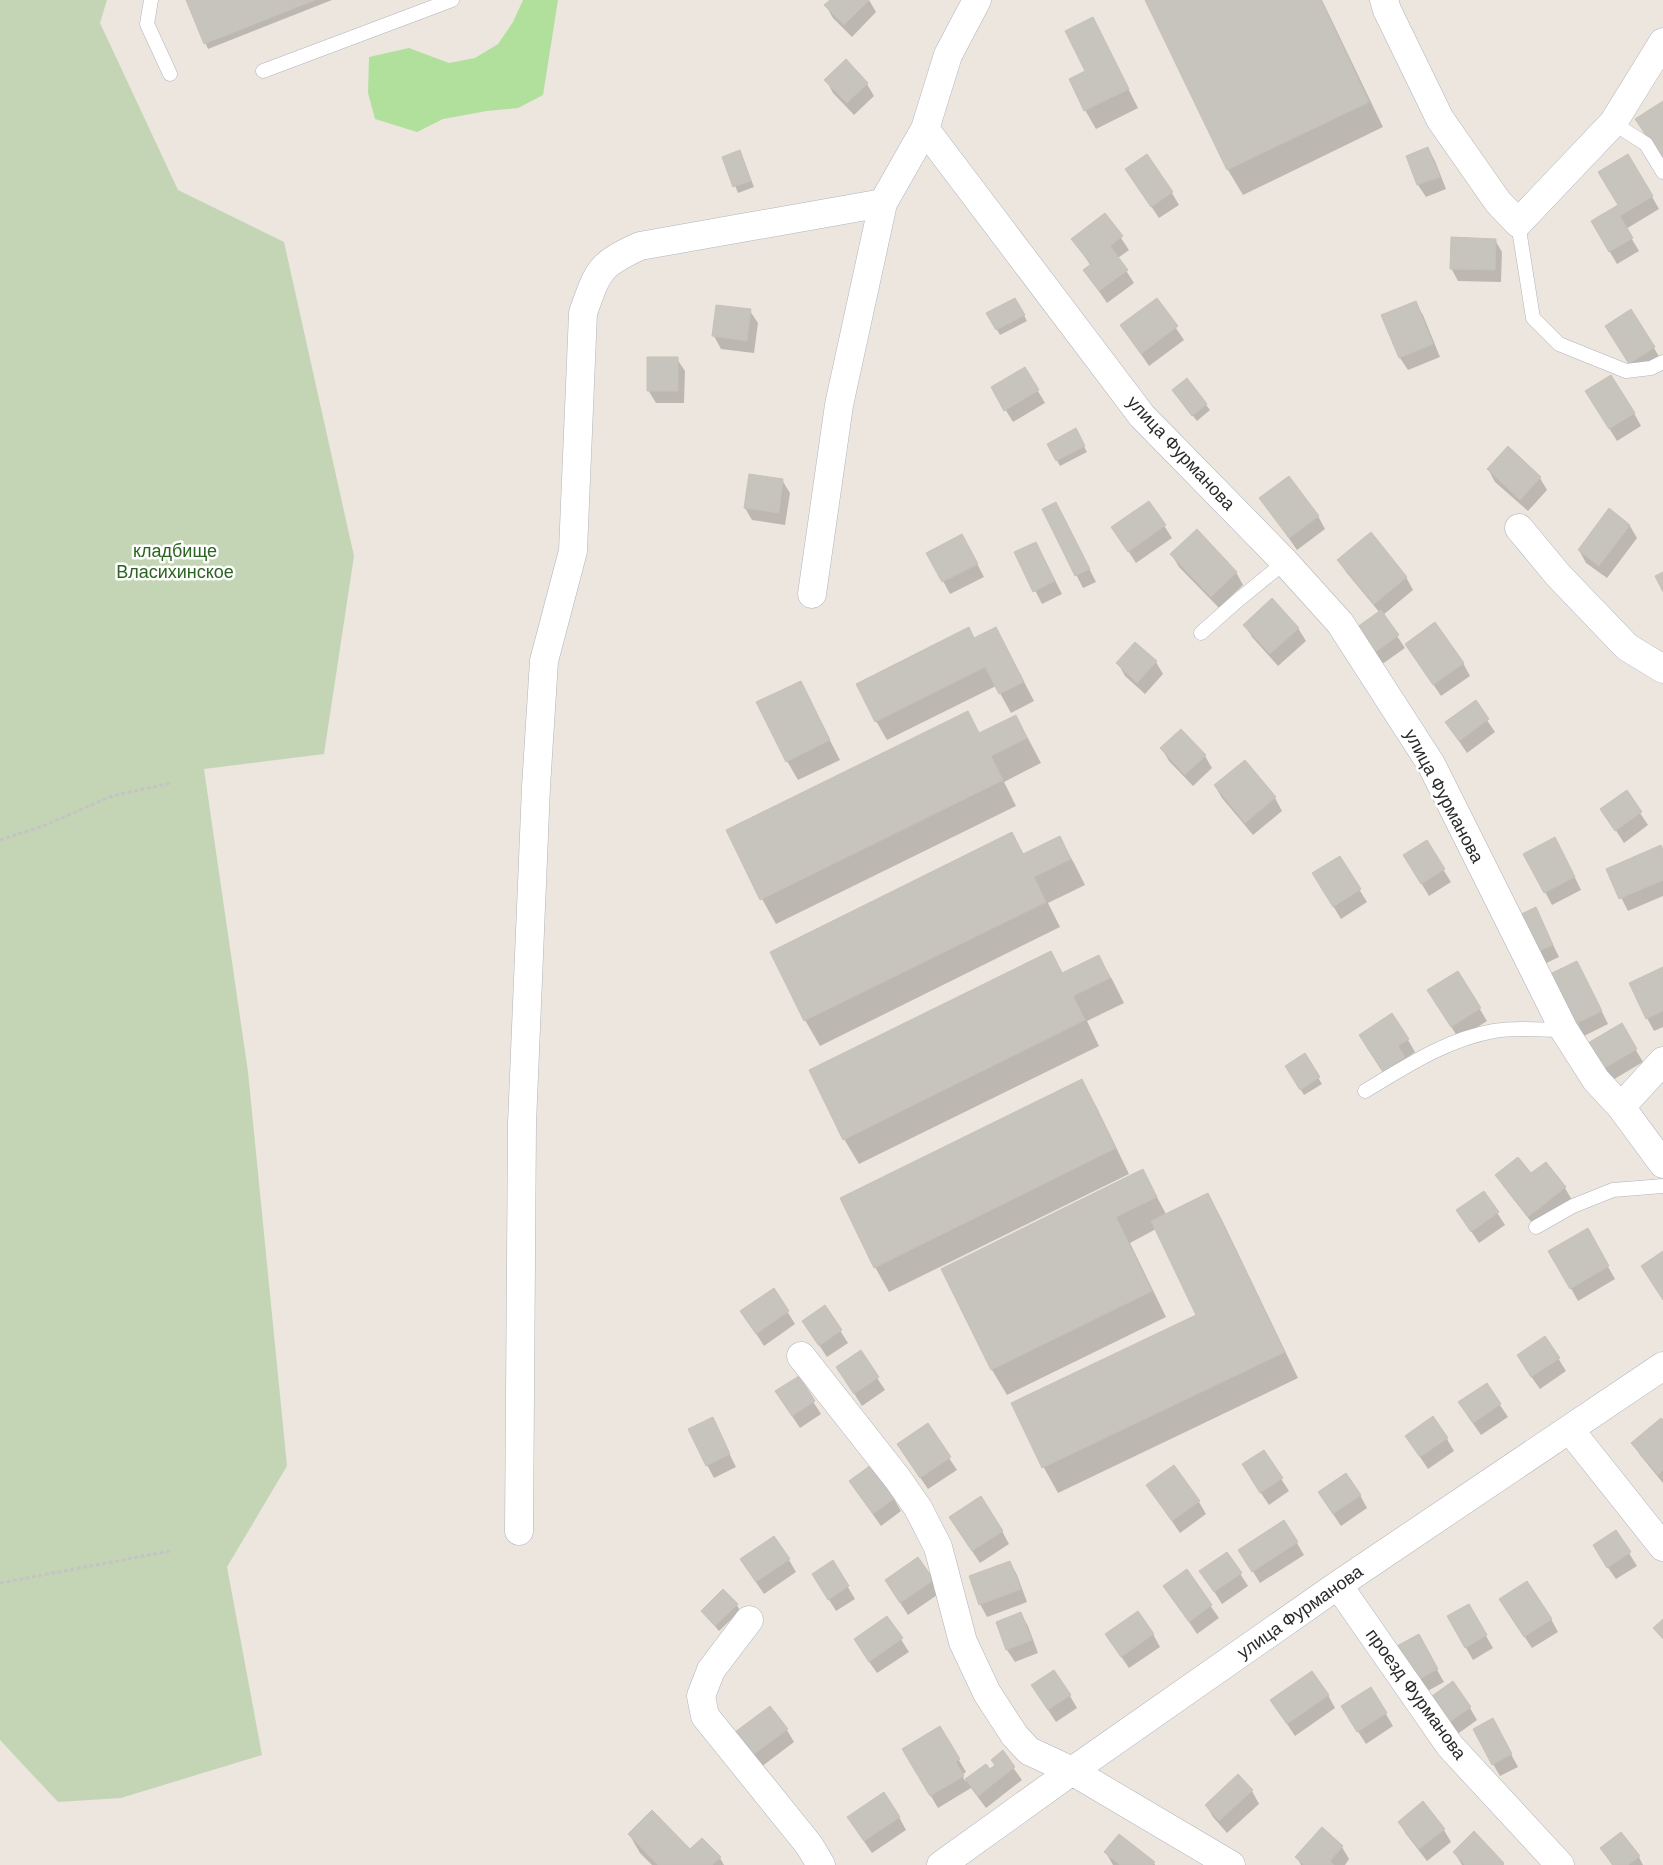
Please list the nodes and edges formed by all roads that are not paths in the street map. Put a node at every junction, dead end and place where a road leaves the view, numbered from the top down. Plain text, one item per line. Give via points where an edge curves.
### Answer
1 (151, 0) edge
2 (452, 0) edge
3 (977, 0) edge
4 (1384, 0) edge
5 (1663, 42) edge
6 (263, 71) dead end
7 (170, 74) dead end
8 (1613, 123) junction
9 (925, 129) junction
10 (1663, 172) edge
11 (883, 203) junction
12 (1518, 223) junction
13 (1663, 362) edge
14 (1519, 528) dead end
15 (1284, 562) junction
16 (812, 594) dead end
17 (1201, 633) dead end
18 (1663, 668) edge
19 (1564, 1030) junction
20 (1663, 1061) edge
21 (1365, 1091) dead end
22 (1621, 1107) junction
23 (1663, 1164) edge
24 (1663, 1186) edge
25 (1536, 1227) dead end
26 (801, 1356) dead end
27 (1663, 1366) edge
28 (1570, 1430) junction
29 (519, 1532) dead end
30 (1663, 1547) edge
31 (1338, 1585) junction
32 (749, 1620) dead end
33 (1072, 1771) junction
34 (822, 1865) edge
35 (941, 1865) edge
36 (1231, 1865) edge
37 (1560, 1865) edge

1 - 7 lane via 147,24
2 - 6 lane
3 - 9 street via 948,55
4 - 12 street via 1440,119 1498,202
5 - 8 street
8 - 10 lane via 1646,144
8 - 12 street
9 - 11 street
9 - 15 street, улица Фурманова via 1142,416
11 - 16 street via 839,405
11 - 29 street via 640,246 606,265 596,277 582,313 573,550 544,661 536,787 522,1124
12 - 13 lane via 1533,318 1560,344 1626,371 1651,368
14 - 18 street via 1558,575 1627,647
15 - 17 lane
15 - 19 street, улица Фурманова via 1340,623 1431,764
19 - 21 lane via 1494,1031 1464,1040 1430,1053
19 - 22 street, улица Фурманова via 1596,1080
20 - 22 street
22 - 23 street, улица Фурманова
24 - 25 lane via 1613,1190 1573,1206
26 - 33 street via 918,1508 938,1547 964,1642 987,1693 1015,1736 1030,1751
27 - 28 street, улица Фурманова
28 - 30 street
28 - 31 street, улица Фурманова
31 - 33 street, улица Фурманова
31 - 37 street, проезд Фурманова via 1450,1746
32 - 34 street via 711,1670 701,1696 705,1716
33 - 35 street, улица Фурманова
33 - 36 street

